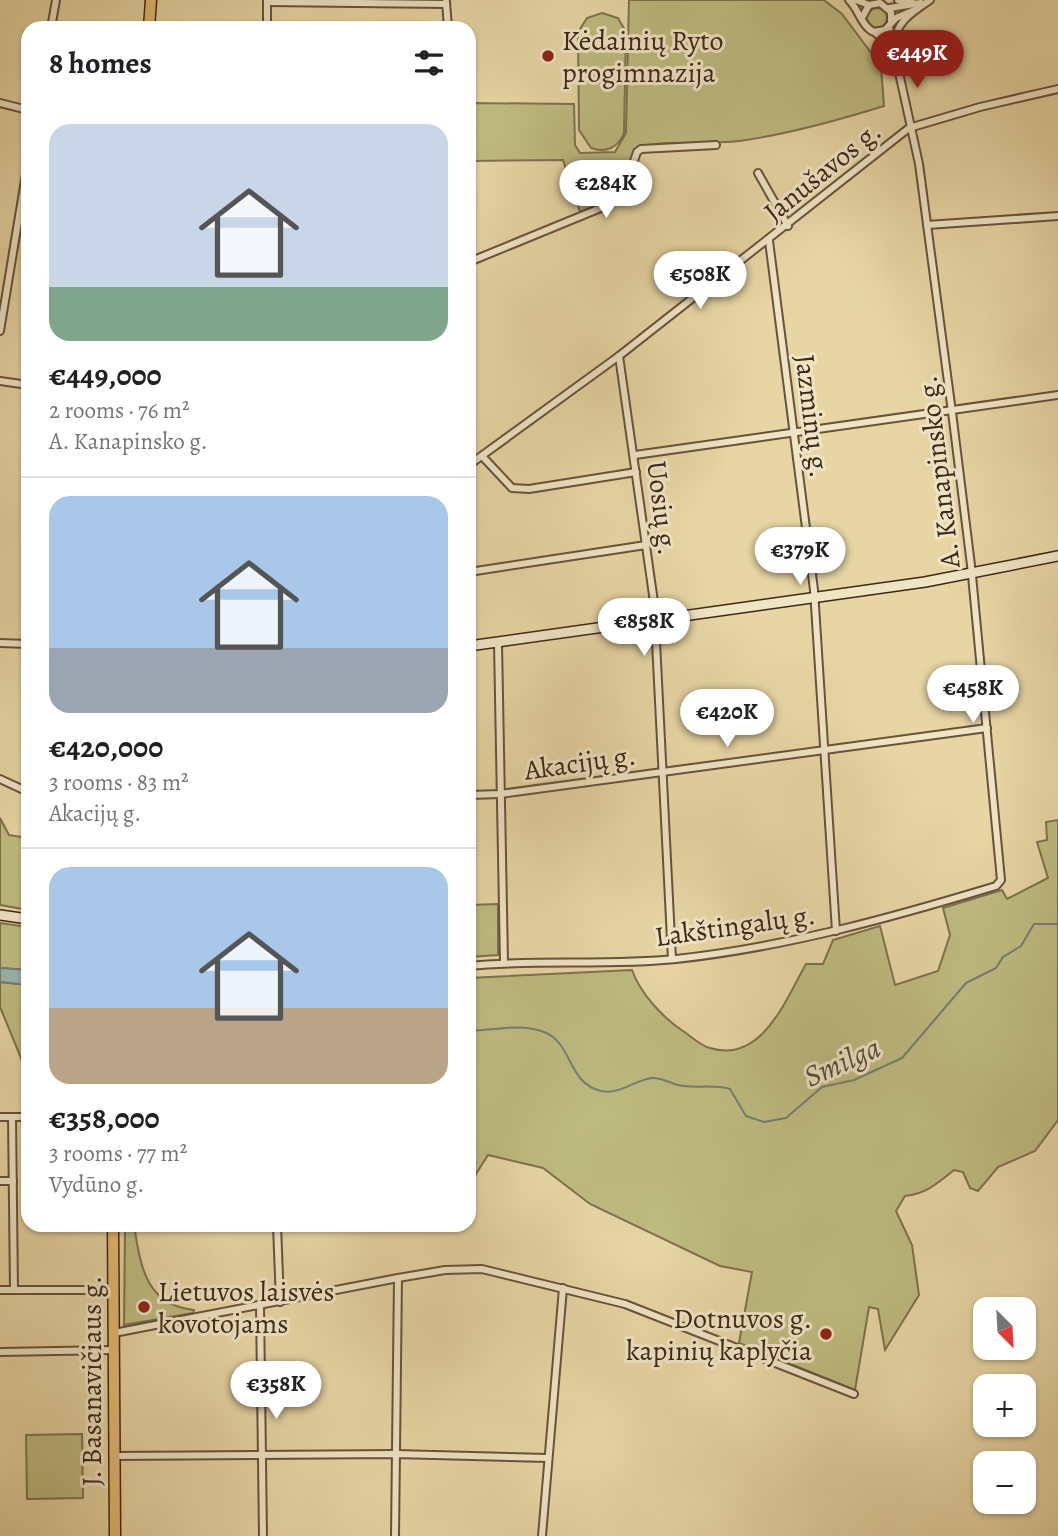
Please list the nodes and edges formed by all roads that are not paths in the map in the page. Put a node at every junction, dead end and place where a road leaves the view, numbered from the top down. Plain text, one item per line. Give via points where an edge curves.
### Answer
1 (56, 0) edge
2 (151, 0) edge
3 (849, 0) edge
4 (856, 0) edge
5 (898, 0) edge
6 (921, 0) edge
7 (930, 0) edge
8 (267, 1) edge
9 (446, 2) edge
10 (874, 2) edge
11 (888, 5) edge
12 (917, 9) junction
13 (863, 16) junction
14 (52, 21) edge
15 (150, 21) edge
16 (267, 21) edge
17 (447, 21) edge
18 (890, 25) junction
19 (874, 32) junction
20 (897, 58) junction
21 (1058, 89) edge
22 (0, 103) edge
23 (21, 108) edge
24 (909, 128) junction
25 (716, 145) dead end
26 (758, 173) dead end
27 (21, 204) edge
28 (1058, 216) edge
29 (927, 225) junction
30 (788, 226) junction
31 (769, 241) junction
32 (476, 258) edge
33 (0, 331) edge
34 (619, 356) junction
35 (0, 381) edge
36 (21, 384) edge
37 (1058, 395) edge
38 (953, 412) junction
39 (794, 434) junction
40 (635, 454) junction
41 (482, 456) junction
42 (476, 460) edge
43 (636, 472) junction
44 (646, 545) junction
45 (1058, 556) edge
46 (476, 571) edge
47 (971, 573) junction
48 (814, 598) junction
49 (656, 621) junction
50 (0, 643) edge
51 (498, 643) junction
52 (21, 644) edge
53 (476, 645) edge
54 (987, 728) junction
55 (824, 750) junction
56 (664, 772) junction
57 (0, 779) edge
58 (21, 789) edge
59 (500, 794) junction
60 (476, 795) edge
61 (1000, 882) joint
62 (0, 915) edge
63 (21, 918) edge
64 (835, 931) junction
65 (672, 959) junction
66 (504, 962) junction
67 (476, 965) edge
68 (0, 1117) edge
69 (12, 1117) junction
70 (21, 1117) edge
71 (0, 1181) edge
72 (13, 1181) junction
73 (113, 1232) edge
74 (277, 1232) edge
75 (398, 1278) junction
76 (563, 1288) junction
77 (0, 1290) edge
78 (14, 1290) junction
79 (113, 1290) junction
80 (280, 1302) junction
81 (260, 1306) junction
82 (114, 1333) junction
83 (114, 1350) junction
84 (0, 1352) edge
85 (854, 1394) dead end
86 (396, 1454) junction
87 (263, 1455) junction
88 (114, 1456) junction
89 (548, 1458) junction
90 (115, 1536) edge
91 (263, 1536) edge
92 (395, 1536) edge
93 (541, 1536) edge

1 - 14 street
2 - 15 main road
3 - 13 street
4 - 10 street
5 - 6 street
7 - 11 street via 900,9
7 - 12 street
8 - 9 street
8 - 16 street
9 - 17 street
10 - 11 street
10 - 13 street
11 - 18 street
12 - 18 street via 901,14
12 - 20 street via 895,32
13 - 19 street
18 - 19 street
18 - 20 street
19 - 20 street
20 - 24 street, A. Kanapinsko g.
21 - 24 street, Janušavos g.
22 - 23 street
24 - 29 street, A. Kanapinsko g.
24 - 30 street, Janušavos g.
25 - 32 street via 641,149 626,185 603,207
26 - 30 street
27 - 33 street
28 - 29 street
29 - 38 street, A. Kanapinsko g.
30 - 31 street, Janušavos g.
31 - 34 street, Janušavos g.
31 - 39 street, Jazminų g.
34 - 40 street, Uosių g.
34 - 41 street, Janušavos g.
35 - 36 street
37 - 38 street
38 - 39 street
38 - 47 street, A. Kanapinsko g.
39 - 40 street
39 - 48 street, Jazminų g.
40 - 43 street, Uosių g.
41 - 42 street, Janušavos g.
41 - 43 street via 512,488
43 - 44 street, Uosių g.
44 - 46 street
44 - 49 street, Uosių g.
45 - 47 main road
47 - 48 main road
47 - 54 street, A. Kanapinsko g.
48 - 49 main road
48 - 55 street, Jazminų g.
49 - 51 main road
49 - 56 street, Uosių g.
50 - 52 street
51 - 53 main road
51 - 59 street
54 - 55 street, Akacijų g.
54 - 61 street, A. Kanapinsko g.
55 - 56 street, Akacijų g.
55 - 64 street, Jazminų g.
56 - 59 street, Akacijų g.
56 - 65 street, Uosių g.
57 - 58 street
59 - 60 street, Akacijų g.
59 - 66 street
61 - 64 street, Lakštingalų g.
62 - 63 main road
64 - 65 street, Lakštingalų g. via 749,950
65 - 66 street, Lakštingalų g.
66 - 67 street, Lakštingalų g.
68 - 69 street
69 - 70 street
69 - 72 street
71 - 72 street
72 - 78 street
73 - 79 main road, J. Basanavičiaus g.
74 - 80 street
75 - 76 street via 467,1268
75 - 80 street
75 - 86 street
76 - 85 street via 625,1304
76 - 89 street
77 - 78 street
78 - 79 street
79 - 82 main road, J. Basanavičiaus g.
80 - 81 street
81 - 82 street
81 - 87 street
82 - 83 main road, J. Basanavičiaus g.
83 - 84 street
83 - 88 main road, J. Basanavičiaus g.
86 - 87 street
86 - 89 street
86 - 92 street
87 - 88 street
87 - 91 street
88 - 90 main road, J. Basanavičiaus g.
89 - 93 street

